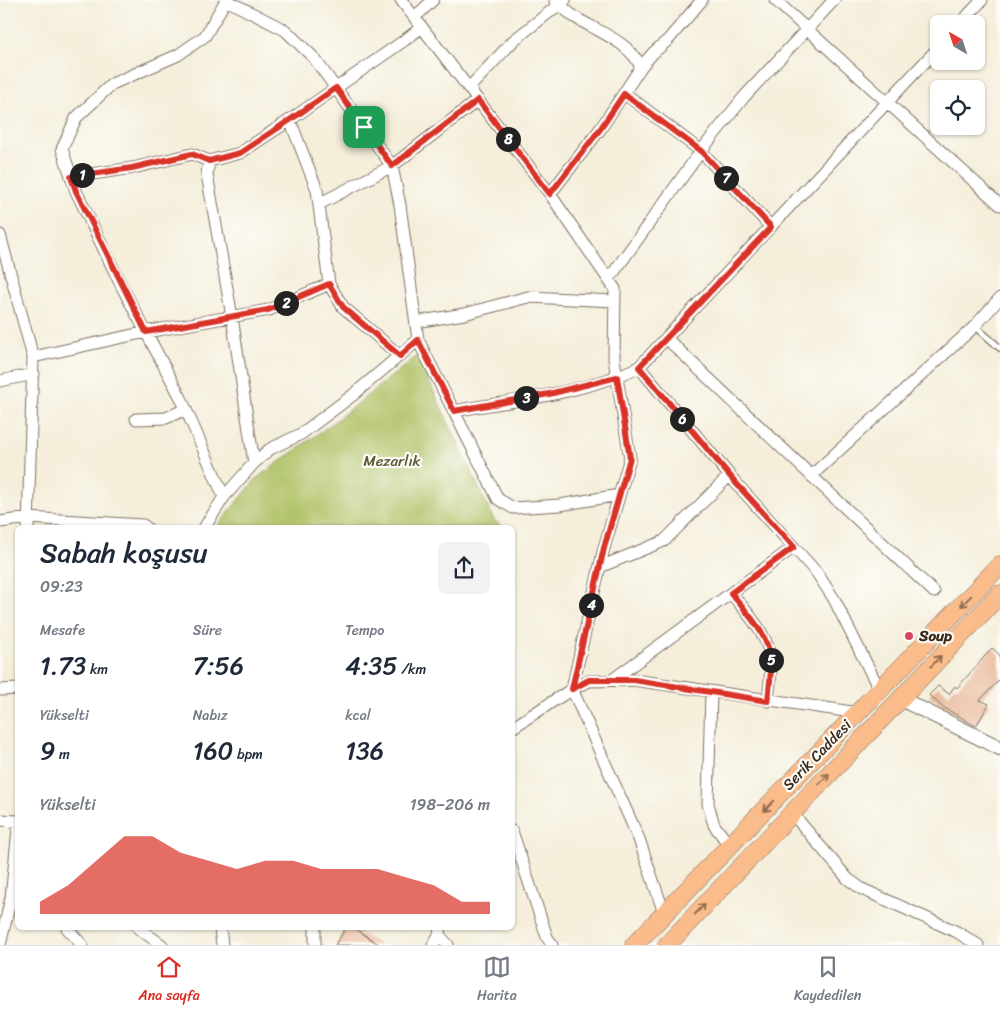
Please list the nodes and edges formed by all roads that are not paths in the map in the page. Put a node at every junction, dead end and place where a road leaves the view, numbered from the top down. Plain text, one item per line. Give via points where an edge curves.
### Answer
1 (226, 0) edge
2 (401, 0) edge
3 (434, 0) edge
4 (702, 0) edge
5 (775, 0) edge
6 (834, 0) edge
7 (982, 0) edge
8 (559, 1) edge
9 (968, 15) edge
10 (419, 22) junction
11 (807, 29) junction
12 (930, 57) edge
13 (641, 67) junction
14 (336, 88) junction
15 (469, 88) junction
16 (624, 94) junction
17 (478, 100) junction
18 (888, 103) junction
19 (290, 120) junction
20 (701, 151) junction
21 (209, 161) junction
22 (392, 166) junction
23 (71, 177) junction
24 (550, 194) junction
25 (319, 204) junction
26 (1000, 205) edge
27 (771, 227) junction
28 (0, 235) edge
29 (609, 279) junction
30 (329, 284) junction
31 (1000, 298) edge
32 (615, 301) junction
33 (232, 317) junction
34 (416, 322) junction
35 (975, 326) junction
36 (146, 332) junction
37 (666, 338) junction
38 (418, 340) junction
39 (1000, 348) edge
40 (400, 356) junction
41 (33, 357) junction
42 (639, 367) junction
43 (34, 374) junction
44 (617, 377) junction
45 (0, 381) edge
46 (186, 409) junction
47 (454, 411) junction
48 (136, 420) dead end
49 (254, 463) junction
50 (729, 476) junction
51 (811, 476) junction
52 (619, 495) junction
53 (224, 497) junction
54 (0, 522) edge
55 (28, 523) edge
56 (109, 525) edge
57 (143, 525) edge
58 (206, 525) edge
59 (794, 547) junction
60 (1000, 565) edge
61 (600, 567) junction
62 (934, 592) dead end
63 (731, 593) junction
64 (1000, 594) edge
65 (612, 680) junction
66 (15, 689) edge
67 (572, 689) junction
68 (0, 690) edge
69 (880, 691) junction
70 (711, 692) junction
71 (901, 699) junction
72 (768, 701) junction
73 (859, 713) junction
74 (515, 726) edge
75 (1000, 748) edge
76 (792, 813) junction
77 (0, 820) edge
78 (15, 822) edge
79 (515, 840) edge
80 (730, 846) junction
81 (15, 853) edge
82 (9, 898) edge
83 (664, 913) junction
84 (69, 930) edge
85 (141, 930) edge
86 (220, 930) edge
87 (315, 930) edge
88 (437, 936) edge
89 (673, 943) edge
90 (0, 945) edge
91 (82, 945) edge
92 (162, 945) edge
93 (222, 945) edge
94 (315, 945) edge
95 (448, 945) edge
96 (552, 945) edge
97 (634, 945) edge
98 (978, 945) edge

1 - 14 street via 285,30 314,58
1 - 23 street via 205,36 178,54 112,84 76,118 62,149
2 - 10 street
3 - 10 street
4 - 13 street
5 - 11 street
6 - 11 street
7 - 9 street
8 - 13 street via 573,15 629,49
8 - 15 street via 514,40
10 - 14 street via 405,40
10 - 15 street
11 - 18 street
11 - 20 street via 744,97
12 - 18 street
13 - 16 street
14 - 19 street
14 - 22 street
15 - 17 street
16 - 20 street
16 - 24 street
17 - 22 street
17 - 24 street
18 - 26 street
18 - 27 street
19 - 21 street via 240,153
19 - 25 street via 317,190
20 - 27 street
20 - 29 street
21 - 23 street via 192,154 132,168
21 - 33 street via 207,174
22 - 25 street
22 - 34 street
23 - 36 street
24 - 29 street
25 - 30 street
27 - 37 street
28 - 41 street
29 - 32 street via 616,289
30 - 33 street via 268,310
30 - 40 street via 343,307
31 - 35 street
32 - 34 street via 528,296 464,314
32 - 44 street via 614,359
33 - 36 street
33 - 49 street
34 - 38 street
35 - 39 lane
35 - 51 street
36 - 41 street
36 - 46 street
37 - 42 street
37 - 51 street
38 - 40 street
38 - 47 street
40 - 49 street via 301,434 270,449
41 - 43 street
42 - 44 street
42 - 50 street
43 - 45 street
43 - 55 street
44 - 47 street via 549,394
44 - 52 street via 630,458
46 - 48 street via 166,418
46 - 53 street
47 - 52 street via 498,499 513,508 560,505
49 - 53 street
50 - 59 street
50 - 61 street via 664,541
51 - 62 street
52 - 61 street
53 - 58 street
54 - 55 street
55 - 56 street
56 - 57 street
59 - 63 street
59 - 69 street via 834,599
60 -> 69 highway, Serik Caddesi
61 - 67 street
63 - 65 street
63 - 72 street via 758,628 768,649 771,664
71 -> 64 highway, Serik Caddesi
65 - 67 street via 589,680
65 - 70 street via 634,680
66 - 68 street
67 - 74 street
67 - 83 street via 639,839
69 - 73 highway, Serik Caddesi
70 - 72 street
70 - 80 street via 708,804 714,825
71 - 75 street
76 -> 71 highway, Serik Caddesi
72 - 73 street
73 -> 80 highway, Serik Caddesi
89 -> 76 highway, Serik Caddesi
76 - 98 street via 848,879 862,889 957,932
77 - 78 street
79 - 96 street
80 - 83 highway, Serik Caddesi
81 - 82 street
82 - 90 street
83 - 97 highway, Serik Caddesi
84 - 91 street
85 - 92 street
86 - 93 street
87 - 94 street
88 - 95 street

